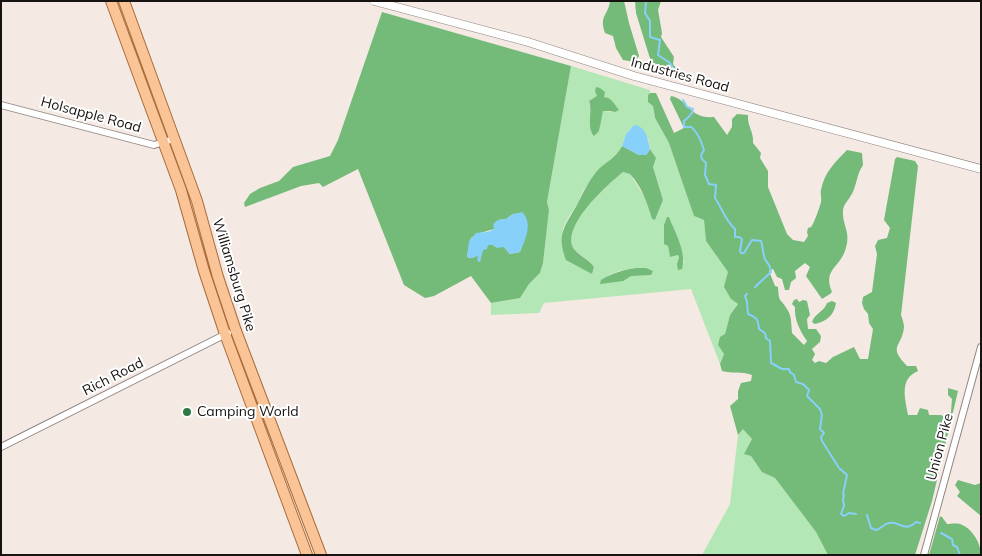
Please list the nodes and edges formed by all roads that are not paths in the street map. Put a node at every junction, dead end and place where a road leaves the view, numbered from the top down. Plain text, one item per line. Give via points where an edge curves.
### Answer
1 (111, 1) edge
2 (124, 1) edge
3 (374, 1) edge
4 (1, 104) edge
5 (174, 139) junction
6 (163, 142) junction
7 (981, 169) edge
8 (236, 331) junction
9 (225, 334) junction
10 (981, 346) edge
11 (1, 447) edge
12 (307, 555) edge
13 (321, 555) edge
14 (924, 555) edge

1 - 6 main road, Williamsburg Pike
2 - 5 main road, Williamsburg Pike
3 - 7 street, Industries Road via 528,42 634,76
4 - 6 street, Holsapple Road via 154,145
5 - 6 street, Holsapple Road
5 - 8 main road, Williamsburg Pike via 197,201
6 - 9 main road, Williamsburg Pike
8 - 9 street, Rich Road
8 - 13 main road, Williamsburg Pike
9 - 11 street, Rich Road
9 - 12 main road, Williamsburg Pike
10 - 14 street, Union Pike

